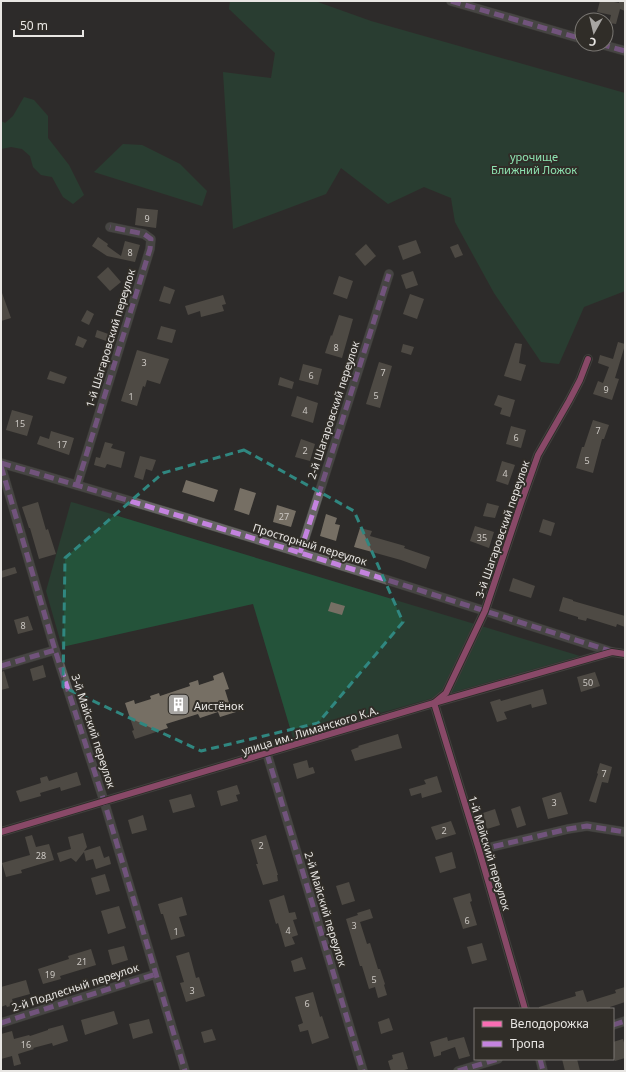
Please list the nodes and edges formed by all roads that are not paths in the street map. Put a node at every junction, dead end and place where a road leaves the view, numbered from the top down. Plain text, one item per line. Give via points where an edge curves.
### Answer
1 (451, 1) edge
2 (472, 4) edge
3 (574, 36) edge
4 (614, 48) edge
5 (625, 51) edge
6 (110, 227) dead end
7 (389, 274) dead end
8 (588, 359) dead end
9 (1, 463) edge
10 (1, 466) edge
11 (78, 485) junction
12 (300, 553) junction
13 (485, 611) junction
14 (55, 650) junction
15 (612, 652) junction
16 (625, 654) edge
17 (1, 666) edge
18 (434, 703) junction
19 (267, 754) junction
20 (104, 801) junction
21 (1, 832) edge
22 (625, 832) edge
23 (479, 850) junction
24 (156, 974) junction
25 (525, 1008) edge
26 (625, 1021) edge
27 (1, 1023) edge
28 (614, 1025) edge
29 (495, 1060) edge
30 (540, 1060) edge
31 (185, 1071) edge
32 (363, 1071) edge
33 (458, 1071) edge
34 (543, 1071) edge

1 - 2 street
2 - 3 street
4 - 5 street
6 - 11 street, 1-й Шагаровский переулок via 144,234 151,239 150,249
7 - 12 street, 2-й Шагаровский переулок
8 - 13 street, 3-й Шагаровский переулок via 580,380 538,455
9 - 11 street, Просторный переулок
10 - 14 street, 3-й Майский переулок
11 - 12 street, Просторный переулок
12 - 13 street, Просторный переулок
13 - 15 street, Просторный переулок
13 - 18 street, 3-й Шагаровский переулок via 446,693
14 - 17 street
14 - 20 street, 3-й Майский переулок
15 - 16 street, улица им. Лиманского К.А.
15 - 18 street, улица им. Лиманского К.А.
18 - 19 street, улица им. Лиманского К.А.
18 - 23 street, 1-й Майский переулок
19 - 20 street, улица им. Лиманского К.А.
19 - 32 street, 2-й Майский переулок
20 - 21 street, улица им. Лиманского К.А.
20 - 24 street, 3-й Майский переулок
22 - 23 street via 587,826
23 - 25 street, 1-й Майский переулок
24 - 27 street, 2-й Подлесный переулок
24 - 31 street, 3-й Майский переулок
26 - 28 street
29 - 33 street
30 - 34 street

